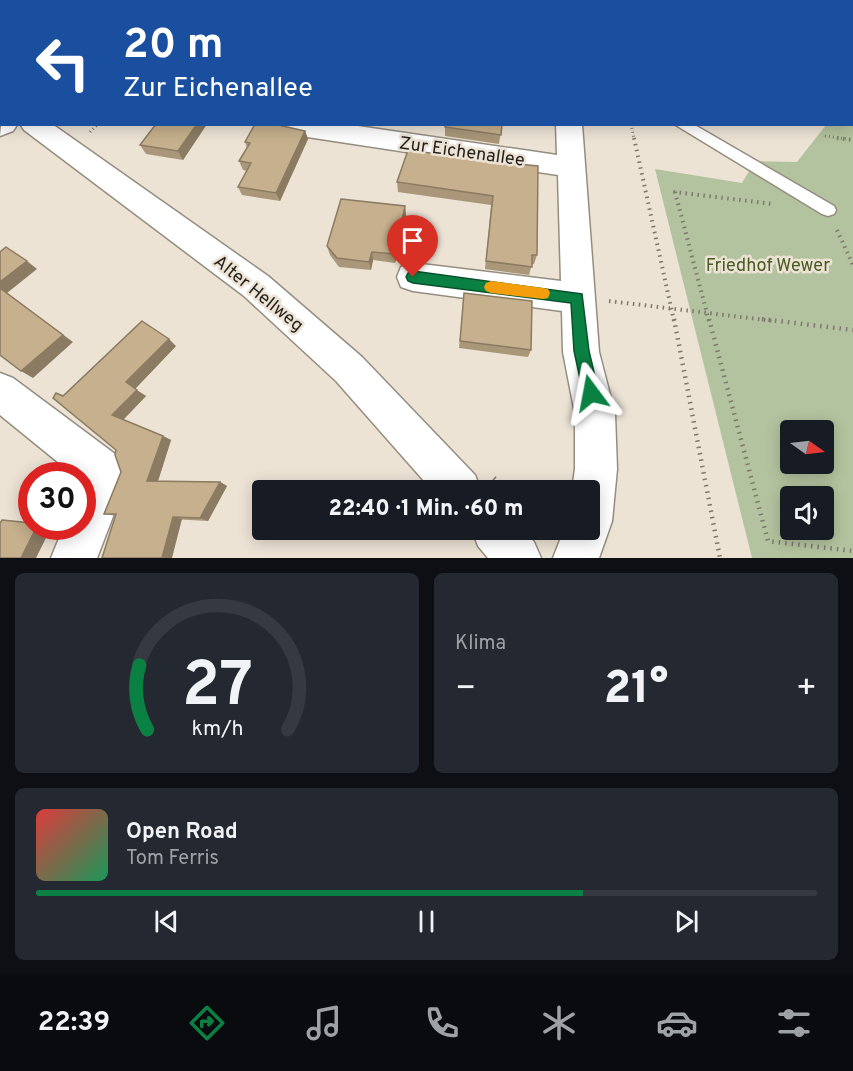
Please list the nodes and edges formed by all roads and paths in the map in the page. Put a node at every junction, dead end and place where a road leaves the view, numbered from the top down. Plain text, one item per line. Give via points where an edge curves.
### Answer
1 (36, 126) edge
2 (295, 126) edge
3 (569, 126) edge
4 (631, 126) edge
5 (685, 126) edge
6 (825, 136) dead end
7 (853, 140) edge
8 (572, 167) junction
9 (828, 210) joint
10 (413, 277) dead end
11 (577, 298) junction
12 (672, 308) junction
13 (707, 312) junction
14 (853, 330) edge
15 (0, 391) edge
16 (451, 480) edge
17 (596, 480) edge
18 (503, 540) edge
19 (582, 540) edge
20 (853, 550) edge
21 (74, 558) edge
22 (518, 558) edge
23 (576, 558) edge
24 (720, 558) edge

1 - 16 street, Alter Hellweg via 256,286 349,369
2 - 8 street, Zur Eichenallee
3 - 8 street
4 - 12 path
5 - 9 lane
6 - 7 path
8 - 11 street
9 - 13 path via 675,192
10 - 11 street
11 - 12 path
11 - 17 street via 581,351 595,414
12 - 13 path
12 - 24 path
13 - 14 path
13 - 20 path via 768,541
15 - 21 street via 108,475
18 - 22 street
19 - 23 street

